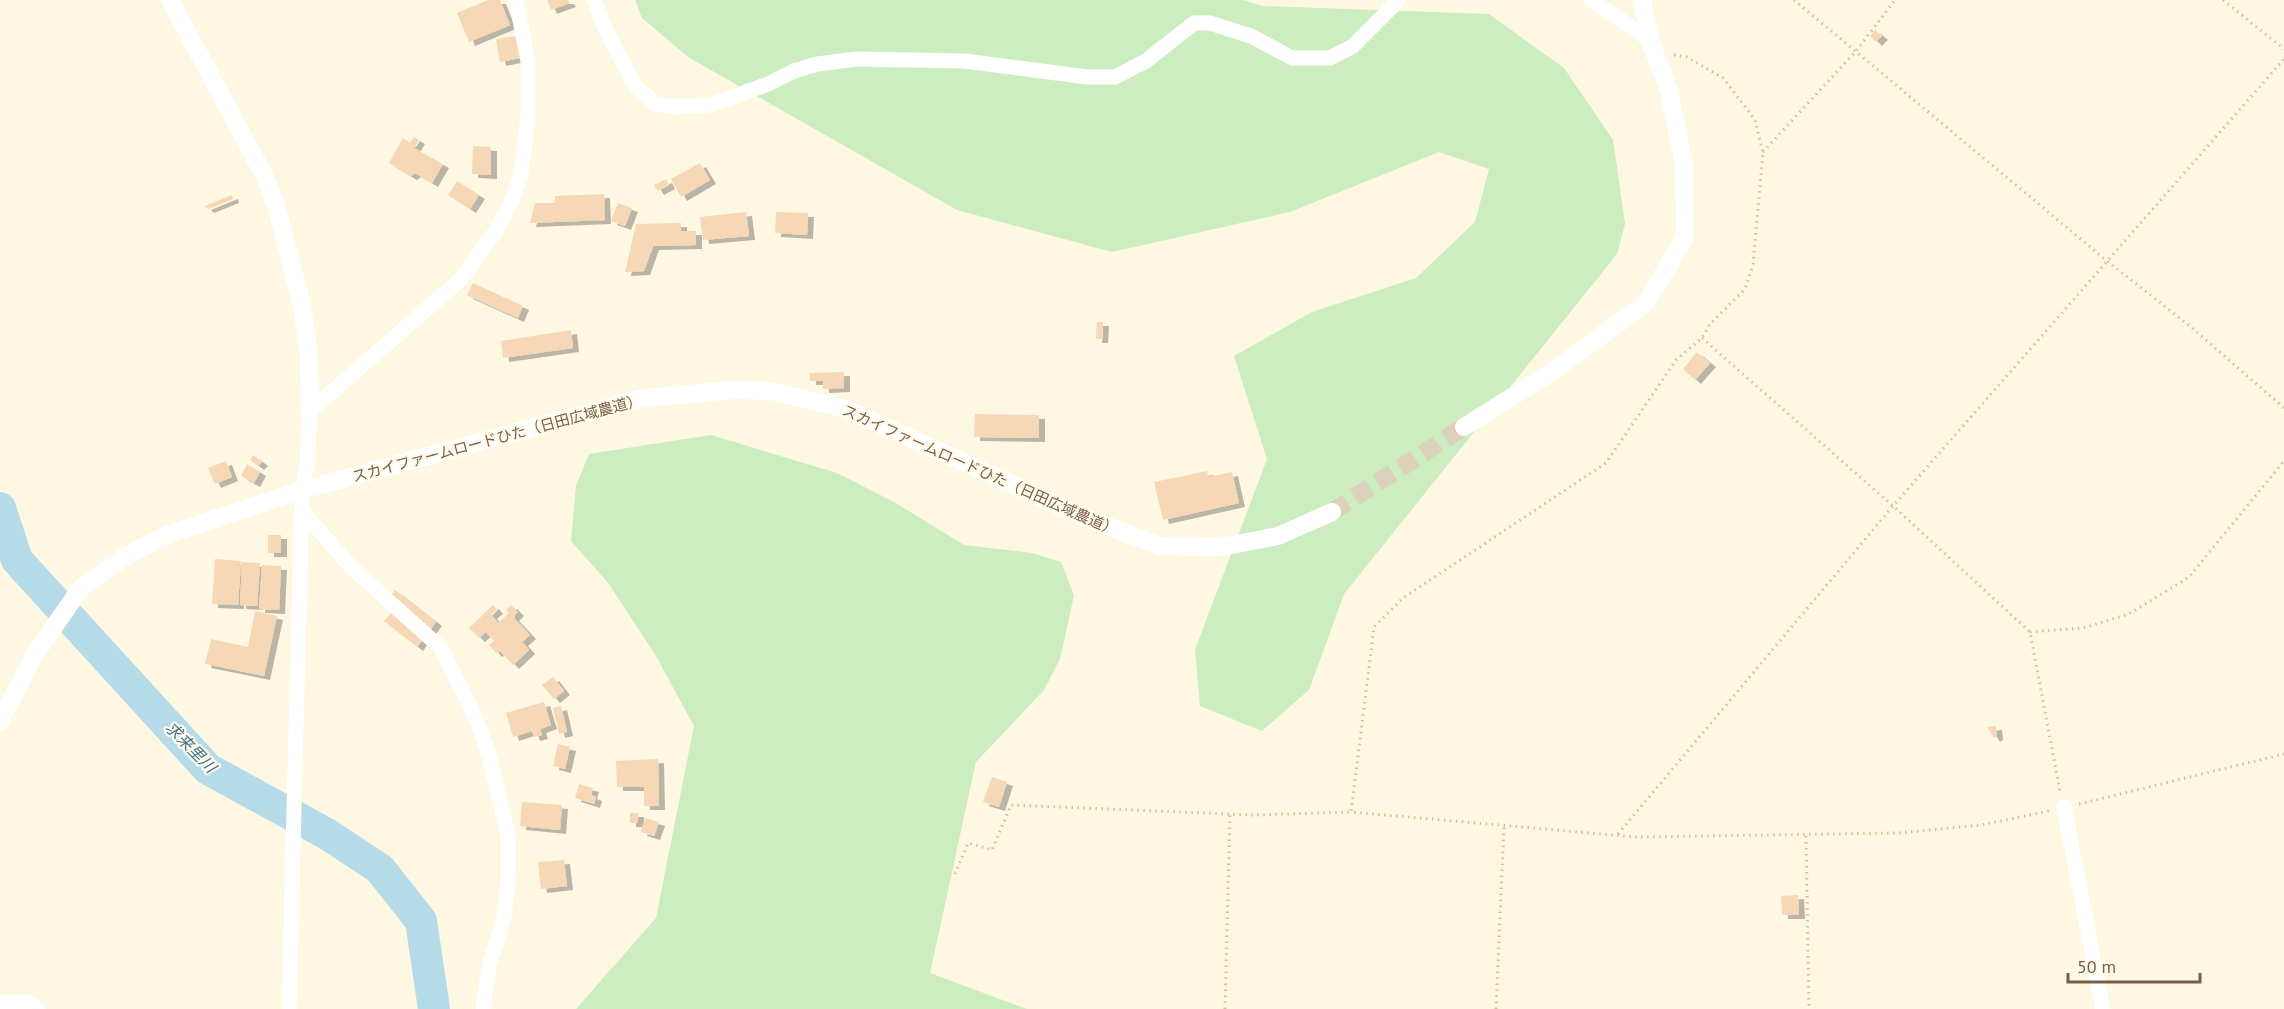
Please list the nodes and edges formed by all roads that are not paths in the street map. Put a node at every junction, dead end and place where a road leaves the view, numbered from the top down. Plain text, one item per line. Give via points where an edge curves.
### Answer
1 (170, 0) edge
2 (516, 0) edge
3 (594, 0) edge
4 (1399, 0) edge
5 (1592, 0) edge
6 (1642, 0) edge
7 (1652, 46) junction
8 (310, 411) junction
9 (1464, 428) tunnel mouth
10 (302, 490) junction
11 (303, 512) junction
12 (1332, 512) tunnel mouth
13 (0, 721) edge
14 (2064, 807) road end
15 (0, 1003) edge
16 (38, 1009) edge
17 (289, 1009) edge
18 (483, 1009) edge
19 (2103, 1009) edge

1 - 8 street via 264,175 277,208 302,305 309,356
2 - 8 street via 528,61 528,117 521,173 513,199 461,279
3 - 4 street via 635,86 656,104 676,107 710,105 794,71 856,59 965,61 1115,77 1146,61 1194,23 1210,23 1251,36 1292,58 1330,58 1353,46
5 - 7 street
6 - 7 street
7 - 9 street via 1669,91 1684,165 1685,237 1647,303 1553,371
8 - 10 street
10 - 11 street
10 - 12 street, スカイファームロードひた（日田広域農道） via 643,398 734,390 771,391 846,409 1086,519 1160,546 1222,547 1278,536
10 - 13 street, スカイファームロードひた（日田広域農道） via 169,534 124,557 81,588 34,654
11 - 17 street
11 - 18 street via 351,567 441,648 473,711 489,755 508,835 508,878 504,917 489,967
14 - 19 street
15 - 16 street via 27,1002

